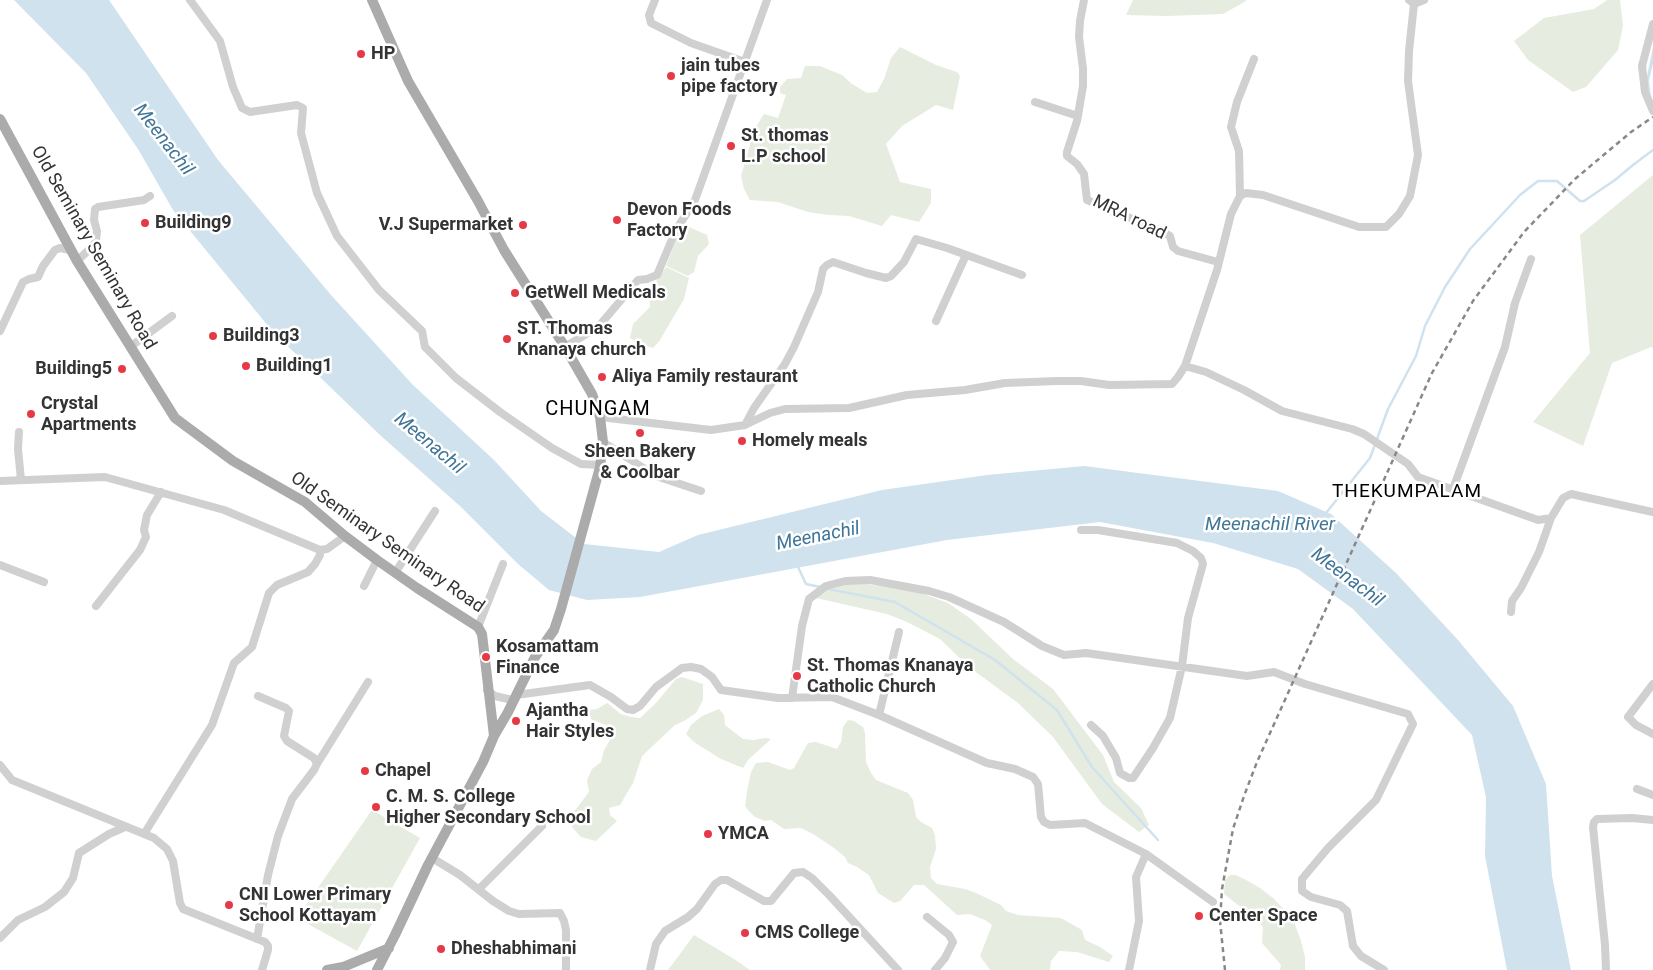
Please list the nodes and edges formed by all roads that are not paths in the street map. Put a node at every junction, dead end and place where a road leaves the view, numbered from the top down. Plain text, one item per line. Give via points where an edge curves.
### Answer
1 (190, 0) edge
2 (372, 0) edge
3 (655, 0) edge
4 (767, 0) edge
5 (1084, 0) edge
6 (1424, 0) edge
7 (1411, 2) edge
8 (1653, 24) edge
9 (1254, 59) dead end
10 (741, 61) junction
11 (1035, 102) dead end
12 (1653, 111) edge
13 (1078, 116) junction
14 (0, 118) edge
15 (150, 196) dead end
16 (1240, 196) junction
17 (70, 250) junction
18 (966, 254) junction
19 (1531, 258) dead end
20 (77, 261) junction
21 (1218, 262) junction
22 (1022, 275) dead end
23 (172, 316) dead end
24 (936, 321) dead end
25 (0, 331) edge
26 (130, 347) junction
27 (565, 347) junction
28 (1185, 366) junction
29 (600, 417) junction
30 (745, 425) junction
31 (19, 432) dead end
32 (603, 442) junction
33 (600, 466) junction
34 (21, 480) junction
35 (0, 481) edge
36 (1453, 489) junction
37 (701, 491) dead end
38 (161, 492) junction
39 (435, 511) dead end
40 (1653, 512) edge
41 (1551, 518) junction
42 (1081, 530) dead end
43 (345, 536) junction
44 (320, 550) junction
45 (377, 560) junction
46 (503, 564) dead end
47 (0, 565) edge
48 (395, 573) junction
49 (44, 582) dead end
50 (364, 586) dead end
51 (96, 606) dead end
52 (1511, 612) dead end
53 (478, 627) junction
54 (899, 632) dead end
55 (1182, 666) junction
56 (368, 682) dead end
57 (1653, 684) edge
58 (488, 690) junction
59 (258, 696) dead end
60 (514, 698) junction
61 (792, 698) junction
62 (879, 715) junction
63 (1091, 725) dead end
64 (1653, 734) edge
65 (494, 736) junction
66 (317, 764) junction
67 (0, 765) edge
68 (1636, 789) dead end
69 (1653, 795) edge
70 (1653, 820) edge
71 (542, 826) dead end
72 (125, 827) junction
73 (144, 834) junction
74 (1146, 854) junction
75 (432, 858) junction
76 (479, 889) junction
77 (1213, 902) dead end
78 (927, 917) dead end
79 (0, 938) edge
80 (257, 939) junction
81 (389, 948) junction
82 (262, 970) edge
83 (327, 970) edge
84 (377, 970) edge
85 (566, 970) edge
86 (650, 970) edge
87 (898, 970) edge
88 (936, 970) edge
89 (1129, 970) edge
90 (1384, 970) edge
91 (1606, 970) edge

1 - 33 street via 220,41 242,108 250,112 297,104 303,108 301,133 317,193 336,236 379,290 422,331 425,347 456,378 500,412 581,464
2 - 27 main road via 408,81 504,250
3 - 10 street via 649,15 651,23
4 - 10 street
5 - 13 street, MRA road via 1079,37 1083,78
6 - 7 street
7 - 16 street via 1408,81 1418,155 1410,196 1400,214 1386,227 1358,227 1263,194 1246,192
8 - 12 street via 1642,66 1645,92
9 - 16 street via 1236,102 1231,127 1239,151
10 - 27 street via 695,200 676,230 657,275 638,280 600,326
11 - 13 street
13 - 21 street, MRA road via 1066,152 1084,174 1087,200 1163,232 1170,236 1173,247 1178,251
14 - 17 main road, Old Seminary Seminary Road
15 - 20 street via 144,200 95,209 96,241
16 - 21 street via 1231,214
17 - 20 main road, Old Seminary Seminary Road
17 - 25 street via 55,250 38,278 23,282
18 - 22 street
18 - 24 street
18 - 30 street via 916,239 904,262 886,278 833,262 827,265 794,347
19 - 36 street via 1515,303 1505,347
20 - 26 main road, Old Seminary Seminary Road
21 - 28 street
23 - 26 street
26 - 43 main road, Old Seminary Seminary Road via 175,418 232,461 305,502
27 - 29 main road via 592,394
28 - 30 street via 1172,384 1005,383 907,395 849,408 785,409 770,412
28 - 36 street via 1206,372 1282,411 1352,429 1372,438 1408,464 1418,477
29 - 30 street via 711,430
29 - 32 main road
31 - 34 street
32 - 33 main road
32 - 37 street via 656,476
33 - 60 main road via 554,630 535,657
34 - 35 street
34 - 38 street via 105,477
36 - 41 street via 1538,520
38 - 44 street via 224,510
38 - 51 street via 147,515 146,537 140,550
39 - 48 street
40 - 41 street via 1571,494 1563,498
41 - 52 street via 1539,552 1512,601
42 - 55 street via 1176,543 1200,558 1203,564 1188,618
43 - 44 street via 327,549
43 - 45 main road, Old Seminary Seminary Road
44 - 73 street via 308,572 277,585 269,593 252,647 234,662 212,725
45 - 48 main road, Old Seminary Seminary Road
45 - 50 street
46 - 53 street
47 - 49 street
48 - 53 main road, Old Seminary Seminary Road
53 - 58 main road, Old Seminary Seminary Road via 482,634
54 - 62 street
55 - 61 street via 1086,654 1064,655 949,597 870,580 845,581 826,586 809,599
55 - 63 street via 1170,718 1133,778 1120,773 1116,758 1103,736
55 - 90 street via 1247,676 1274,672 1408,714 1413,724 1376,800 1302,879 1302,891 1311,897 1340,905 1347,912 1353,946 1361,956
56 - 66 street
57 - 64 street via 1628,718
58 - 60 street via 494,696
58 - 65 main road, Old Seminary Seminary Road
59 - 66 street via 289,711 284,736 314,758
60 - 61 street via 590,685 633,710 656,687 682,668 691,667 712,677 721,690
60 - 65 main road
61 - 62 street via 832,697
62 - 74 street via 987,763 1033,777 1038,784 1044,822 1050,825 1085,823
65 - 75 main road
66 - 80 street via 292,799 278,836
67 - 72 street via 12,780
68 - 69 street
70 - 91 street via 1597,819 1594,822
71 - 76 street
72 - 73 street
72 - 79 street via 79,853 73,878 64,892 45,907 18,920
73 - 80 street via 166,848 173,861 183,909
74 - 77 street
74 - 89 street via 1136,877 1139,921
75 - 76 street
75 - 81 main road
76 - 85 street via 509,911 519,914 560,913 566,930
78 - 88 street via 950,935 953,942
80 - 82 street via 268,946
81 - 83 main road via 343,967
81 - 84 main road
86 - 87 street via 656,944 665,931 697,909 720,880 727,880 764,901 771,901 794,873 803,872 830,896

